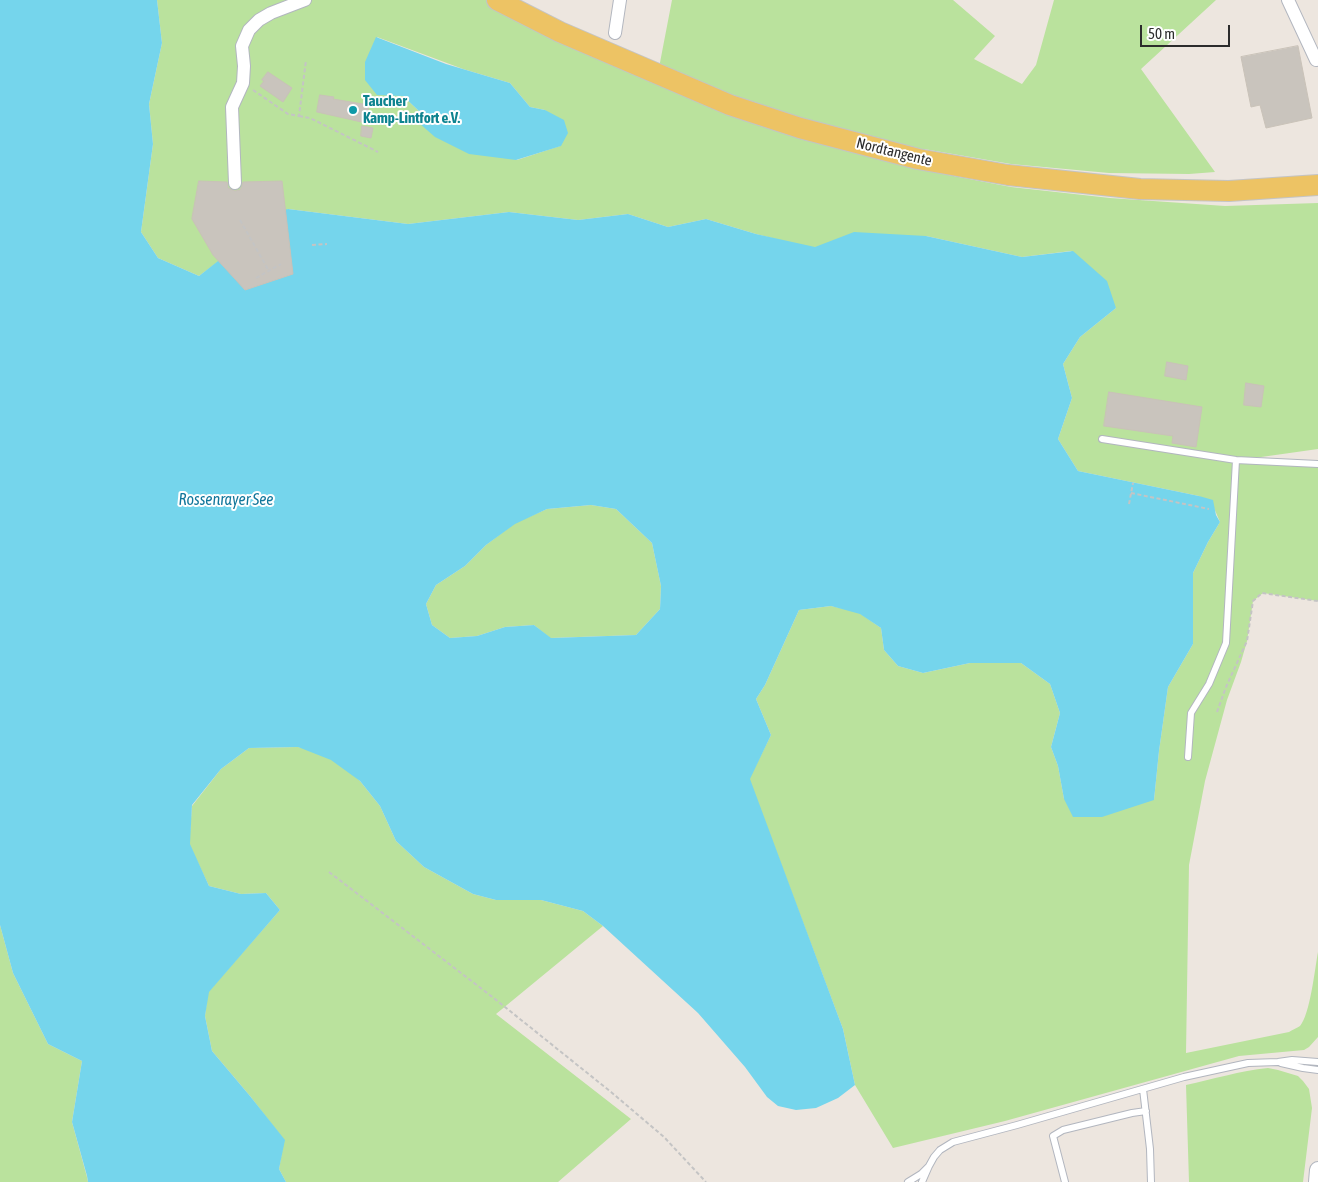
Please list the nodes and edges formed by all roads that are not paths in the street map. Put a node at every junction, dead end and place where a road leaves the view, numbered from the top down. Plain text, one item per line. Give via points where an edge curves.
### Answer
1 (305, 0) edge
2 (497, 0) edge
3 (620, 0) edge
4 (1288, 0) edge
5 (615, 33) dead end
6 (1318, 59) edge
7 (235, 182) dead end
8 (1318, 185) edge
9 (1102, 439) dead end
10 (1236, 460) junction
11 (1318, 464) edge
12 (1188, 757) dead end
13 (1278, 1062) junction
14 (1318, 1062) edge
15 (1318, 1070) edge
16 (1142, 1089) junction
17 (1146, 1111) junction
18 (928, 1166) junction
19 (1318, 1170) edge
20 (908, 1182) edge
21 (922, 1182) edge
22 (1066, 1182) edge
23 (1151, 1182) edge
24 (1316, 1182) edge

1 - 7 street via 259,20 242,46 243,83 232,107
2 - 8 main road, Nordtangente via 560,32 730,105 800,128 918,159 1008,175 1140,189 1228,191
3 - 5 street
4 - 6 street
9 - 10 lane
10 - 11 lane
10 - 12 lane via 1226,643 1210,684 1191,713
13 - 14 lane
13 - 15 lane
13 - 16 lane via 1231,1066
16 - 17 lane
16 - 18 lane via 953,1142 940,1150
17 - 22 lane via 1063,1130 1053,1136
17 - 23 lane
18 - 20 lane
18 - 21 lane
19 - 24 street

